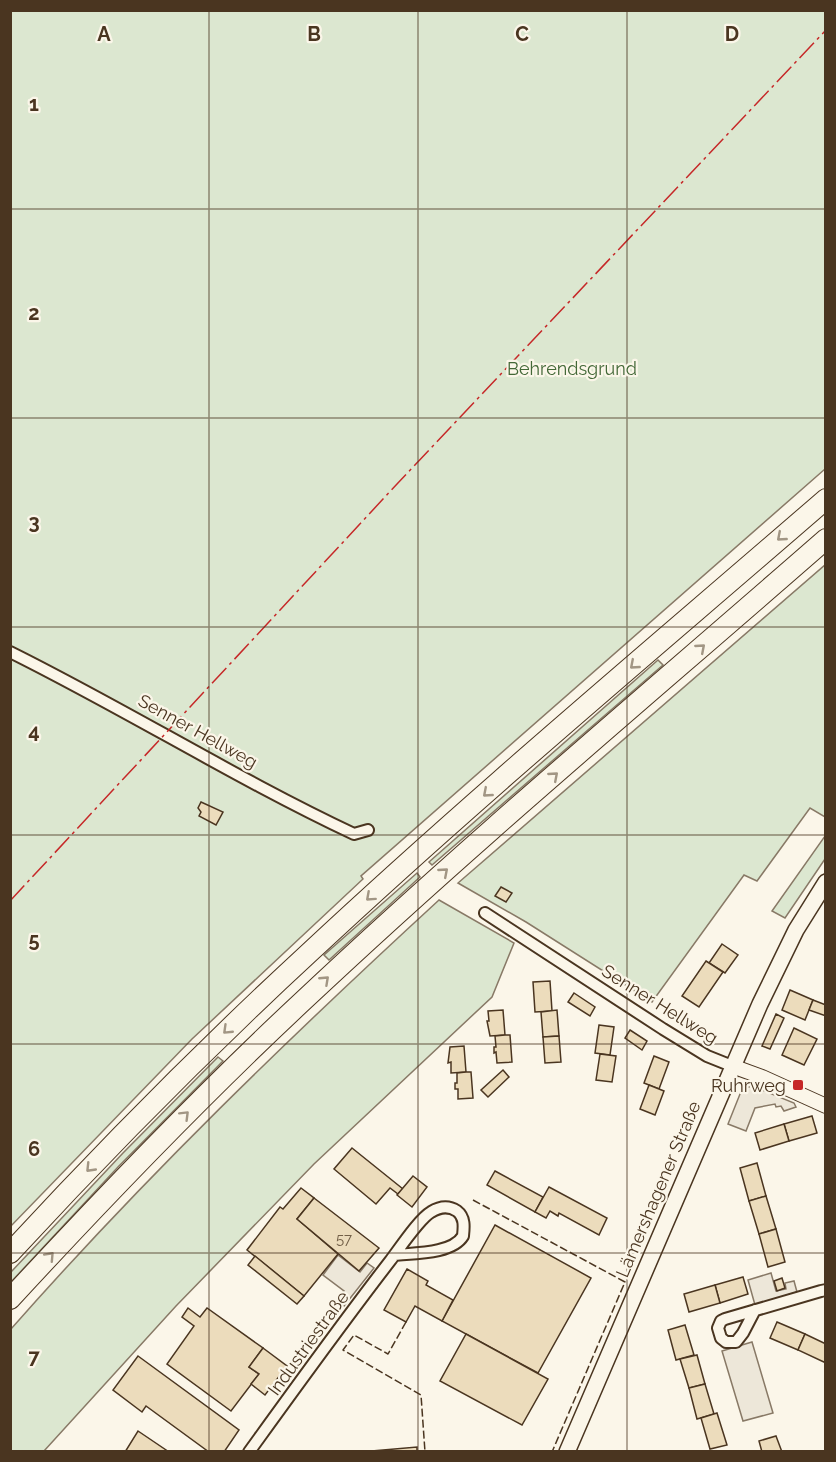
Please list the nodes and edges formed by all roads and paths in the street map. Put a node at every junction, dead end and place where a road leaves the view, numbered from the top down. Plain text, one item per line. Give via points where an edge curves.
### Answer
1 (825, 499) edge
2 (825, 539) edge
3 (10, 652) edge
4 (368, 830) dead end
5 (825, 882) edge
6 (485, 913) dead end
7 (732, 1066) junction
8 (825, 1106) edge
9 (10, 1253) edge
10 (395, 1255) junction
11 (825, 1290) edge
12 (10, 1299) edge
13 (755, 1310) dead end
14 (249, 1452) edge
15 (567, 1452) edge

1 -> 9 highway via 316,946 139,1118
12 -> 2 highway via 211,1089 304,999
3 - 4 street, Senner Hellweg via 308,813 354,834
5 - 7 main road, Lämershagener Straße via 786,950
6 - 7 street, Senner Hellweg via 663,1029 707,1056
7 - 8 street, Senner Hellweg
7 - 15 main road, Lämershagener Straße
10 - 10 street, Industriestraße via 454,1245 463,1236 461,1215 449,1207 431,1212
10 - 14 street, Industriestraße
11 - 13 street

